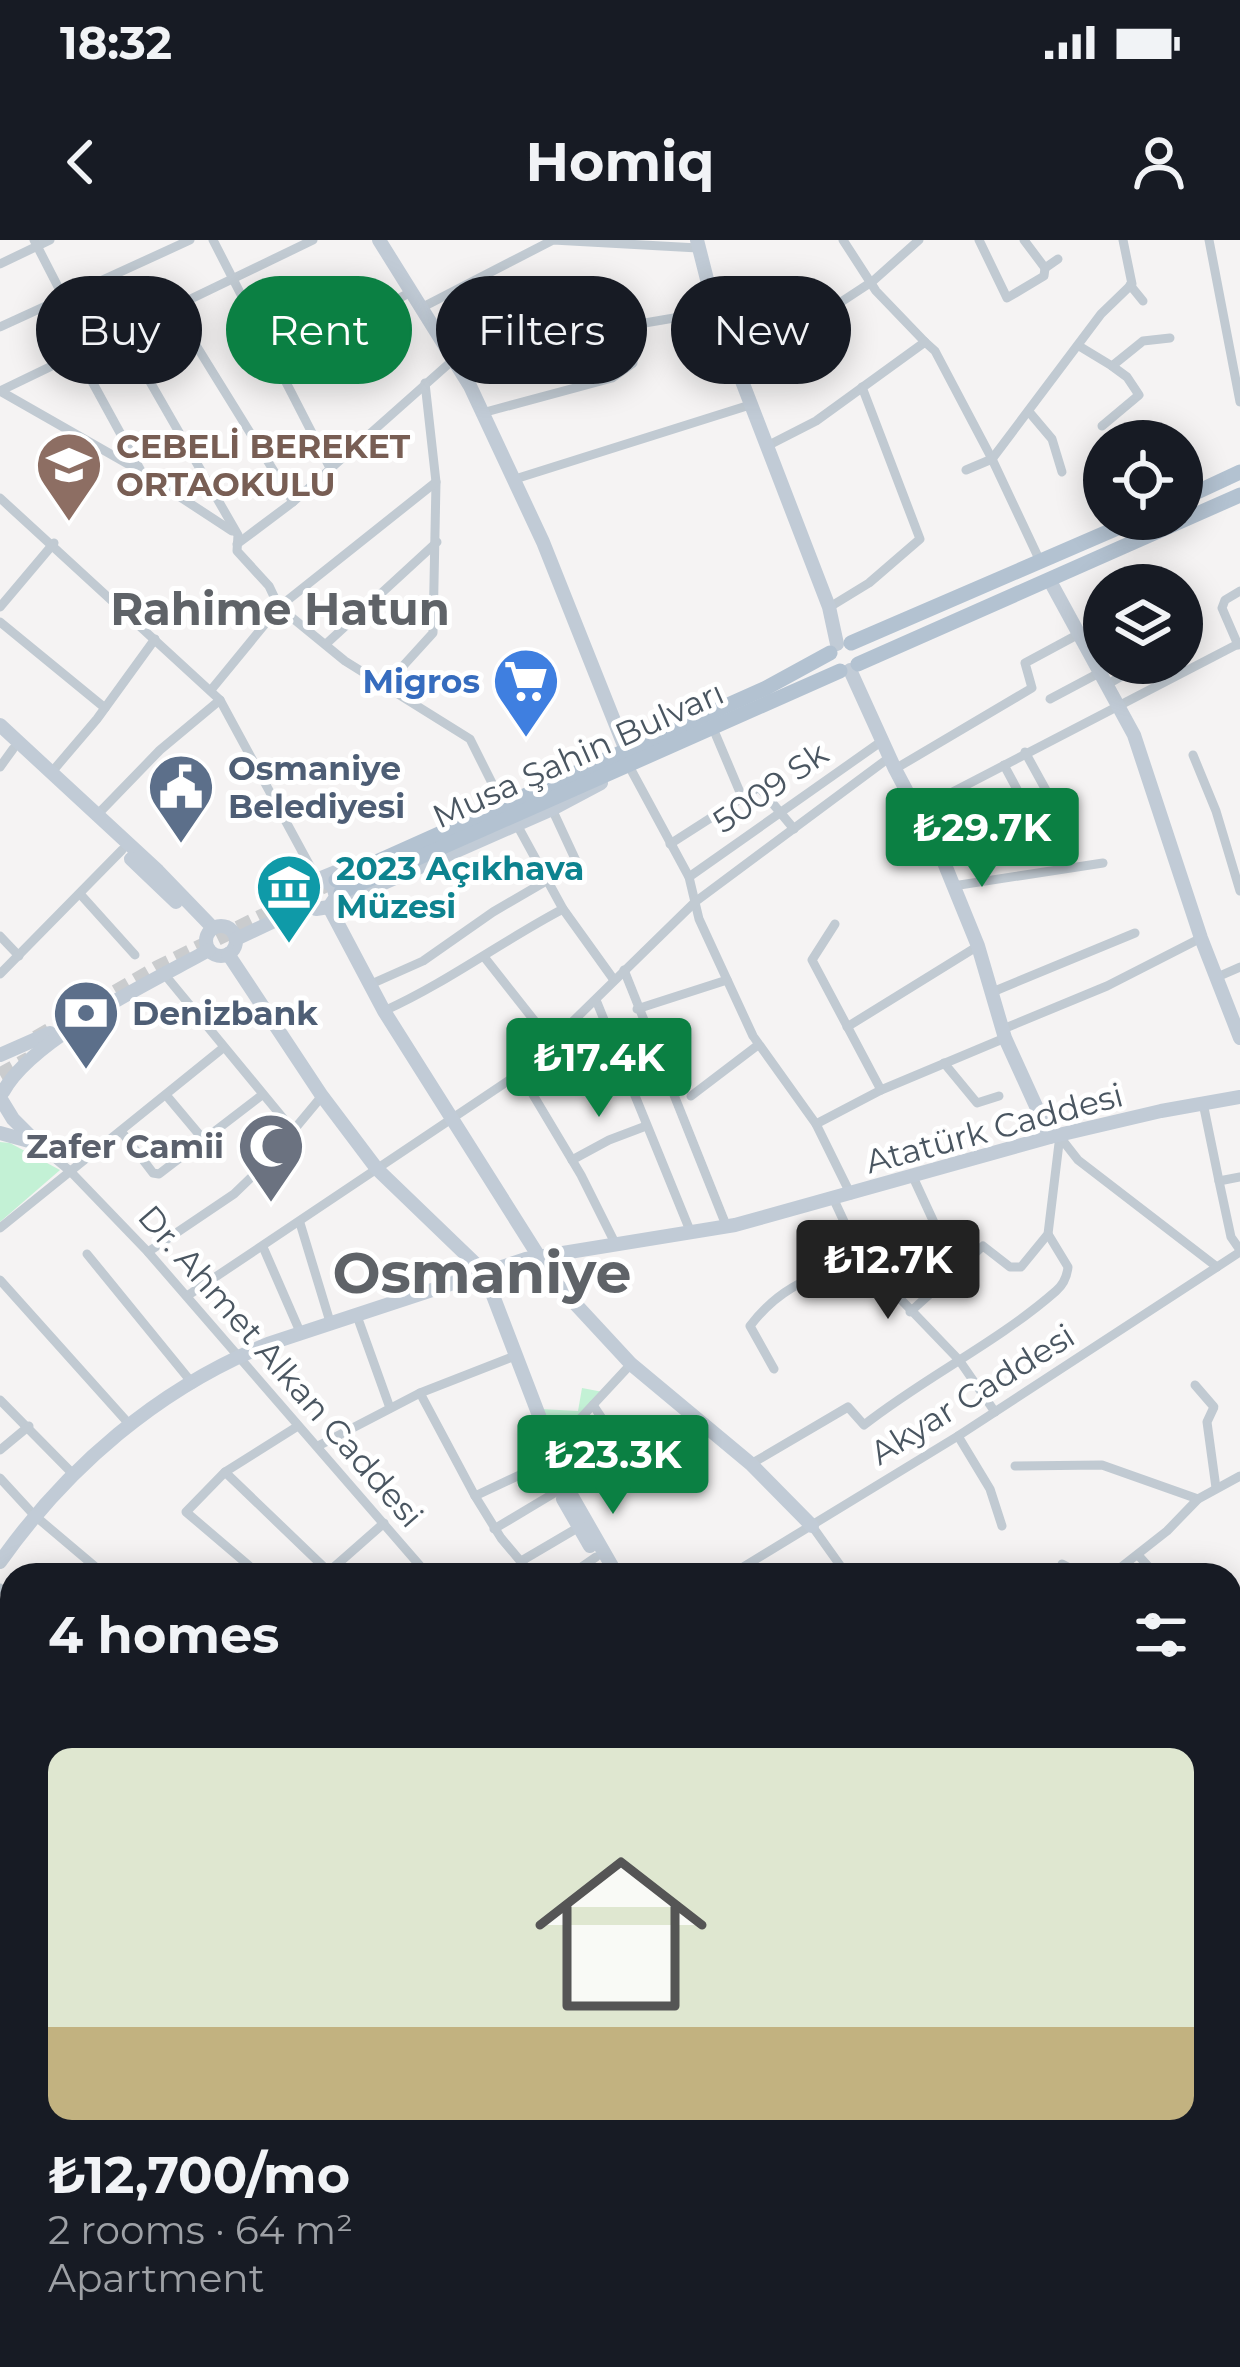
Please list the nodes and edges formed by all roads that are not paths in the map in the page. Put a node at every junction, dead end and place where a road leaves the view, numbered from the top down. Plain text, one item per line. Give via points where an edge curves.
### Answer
1 (50, 240) edge
2 (190, 240) edge
3 (213, 240) edge
4 (313, 240) edge
5 (379, 240) edge
6 (842, 240) edge
7 (919, 240) edge
8 (980, 240) edge
9 (1024, 240) edge
10 (1123, 240) edge
11 (1209, 240) edge
12 (700, 242) edge
13 (35, 243) edge
14 (1058, 259) dead end
15 (0, 264) edge
16 (1045, 268) junction
17 (53, 276) edge
18 (110, 276) edge
19 (230, 276) edge
20 (240, 276) edge
21 (401, 276) edge
22 (707, 276) edge
23 (711, 276) edge
24 (873, 281) junction
25 (1130, 285) junction
26 (412, 294) edge
27 (851, 295) edge
28 (1143, 301) dead end
29 (421, 308) junction
30 (36, 310) edge
31 (671, 319) edge
32 (0, 326) edge
33 (436, 332) edge
34 (1170, 338) dead end
35 (930, 346) junction
36 (1079, 346) junction
37 (202, 355) edge
38 (1112, 366) junction
39 (36, 374) edge
40 (436, 374) edge
41 (425, 383) junction
42 (94, 384) edge
43 (151, 384) edge
44 (285, 384) edge
45 (466, 384) edge
46 (745, 384) edge
47 (748, 384) edge
48 (862, 387) junction
49 (1240, 402) edge
50 (753, 404) junction
51 (482, 412) junction
52 (1030, 412) junction
53 (1109, 420) edge
54 (771, 444) junction
55 (992, 459) junction
56 (330, 469) junction
57 (966, 470) dead end
58 (142, 472) junction
59 (1062, 472) dead end
60 (1240, 472) edge
61 (512, 479) junction
62 (436, 482) junction
63 (1203, 485) edge
64 (1240, 496) edge
65 (0, 498) edge
66 (293, 502) junction
67 (238, 539) junction
68 (1090, 540) edge
69 (437, 542) junction
70 (54, 543) junction
71 (1040, 562) junction
72 (1050, 580) junction
73 (1240, 591) edge
74 (833, 604) junction
75 (0, 607) edge
76 (279, 607) junction
77 (0, 622) edge
78 (1077, 635) junction
79 (155, 639) junction
80 (326, 644) junction
81 (841, 645) junction
82 (1083, 645) edge
83 (1239, 645) edge
84 (849, 668) junction
85 (1090, 684) edge
86 (1106, 684) edge
87 (383, 688) junction
88 (211, 690) junction
89 (1050, 699) dead end
90 (220, 700) junction
91 (1118, 705) junction
92 (105, 708) junction
93 (0, 725) edge
94 (712, 726) junction
95 (882, 741) junction
96 (10, 742) edge
97 (1025, 752) junction
98 (1193, 755) dead end
99 (622, 760) junction
100 (892, 763) junction
101 (1004, 764) junction
102 (0, 766) edge
103 (51, 773) junction
104 (1018, 793) dead end
105 (1047, 793) dead end
106 (742, 797) junction
107 (500, 799) junction
108 (552, 808) junction
109 (916, 811) junction
110 (782, 814) junction
111 (97, 815) junction
112 (516, 823) junction
113 (794, 829) junction
114 (670, 844) junction
115 (122, 850) junction
116 (1103, 863) dead end
117 (689, 878) junction
118 (547, 879) junction
119 (329, 882) junction
120 (953, 886) junction
121 (1240, 891) edge
122 (81, 895) junction
123 (307, 902) junction
124 (695, 902) junction
125 (329, 908) junction
126 (563, 908) junction
127 (835, 924) dead end
128 (1135, 933) dead end
129 (235, 935) junction
130 (0, 936) edge
131 (1201, 938) junction
132 (209, 939) junction
133 (978, 946) junction
134 (228, 954) junction
135 (135, 955) dead end
136 (19, 956) junction
137 (485, 958) junction
138 (1240, 967) edge
139 (624, 970) junction
140 (0, 974) edge
141 (165, 974) junction
142 (1215, 979) junction
143 (614, 980) junction
144 (727, 980) junction
145 (369, 985) junction
146 (990, 993) junction
147 (596, 1000) junction
148 (637, 1009) junction
149 (384, 1011) junction
150 (848, 1027) junction
151 (1004, 1033) junction
152 (1240, 1038) edge
153 (552, 1043) junction
154 (758, 1045) junction
155 (223, 1048) junction
156 (7, 1052) edge
157 (28, 1063) junction
158 (944, 1064) junction
159 (520, 1073) junction
160 (881, 1090) junction
161 (1, 1095) edge
162 (166, 1095) junction
163 (262, 1095) junction
164 (322, 1096) junction
165 (691, 1096) dead end
166 (999, 1096) dead end
167 (1240, 1097) edge
168 (1203, 1103) junction
169 (450, 1117) junction
170 (816, 1124) junction
171 (646, 1126) junction
172 (292, 1129) junction
173 (121, 1131) junction
174 (0, 1133) edge
175 (1057, 1136) junction
176 (203, 1139) junction
177 (40, 1146) junction
178 (572, 1160) junction
179 (377, 1169) junction
180 (70, 1171) junction
181 (913, 1177) junction
182 (1240, 1177) edge
183 (1220, 1181) junction
184 (851, 1195) junction
185 (834, 1200) junction
186 (300, 1223) junction
187 (726, 1225) junction
188 (0, 1228) edge
189 (691, 1233) junction
190 (1048, 1234) junction
191 (616, 1245) junction
192 (263, 1247) junction
193 (1240, 1251) edge
194 (148, 1252) junction
195 (87, 1255) dead end
196 (536, 1257) junction
197 (861, 1258) junction
198 (965, 1263) junction
199 (1217, 1267) junction
200 (484, 1272) junction
201 (0, 1280) edge
202 (187, 1296) junction
203 (910, 1312) junction
204 (358, 1316) junction
205 (332, 1324) junction
206 (301, 1334) junction
207 (240, 1355) junction
208 (514, 1355) junction
209 (959, 1360) junction
210 (631, 1364) junction
211 (774, 1369) dead end
212 (193, 1384) junction
213 (1195, 1385) dead end
214 (420, 1393) junction
215 (0, 1400) edge
216 (593, 1405) junction
217 (390, 1408) junction
218 (995, 1412) junction
219 (703, 1423) junction
220 (130, 1425) junction
221 (29, 1426) junction
222 (298, 1426) junction
223 (958, 1436) junction
224 (318, 1446) junction
225 (0, 1450) edge
226 (554, 1454) junction
227 (751, 1465) junction
228 (1016, 1466) dead end
229 (225, 1472) junction
230 (72, 1473) junction
231 (1240, 1476) edge
232 (0, 1478) edge
233 (566, 1486) junction
234 (1216, 1488) junction
235 (475, 1496) junction
236 (1198, 1499) junction
237 (34, 1515) junction
238 (384, 1523) junction
239 (812, 1526) junction
240 (1002, 1526) dead end
241 (579, 1527) junction
242 (494, 1529) junction
243 (1138, 1555) junction
244 (596, 1556) junction
245 (523, 1560) junction
246 (0, 1562) edge
247 (90, 1563) edge
248 (246, 1563) edge
249 (324, 1563) edge
250 (340, 1563) edge
251 (418, 1563) edge
252 (525, 1563) edge
253 (587, 1563) edge
254 (600, 1563) edge
255 (610, 1563) edge
256 (750, 1563) edge
257 (838, 1563) edge
258 (1127, 1563) edge
259 (1145, 1563) edge

1 - 13 street
2 - 18 street
3 - 19 street
4 - 20 street
5 - 21 main road
6 - 24 street
7 - 24 street
8 - 16 street via 1007,298
9 - 16 street
10 - 25 street
11 - 49 street
12 - 22 main road
12 - 23 main road
12 - 29 street via 553,240
13 - 15 street
13 - 17 street
14 - 16 street
24 - 27 street
24 - 35 street
25 - 28 street
25 - 36 street
26 - 29 main road
29 - 33 main road
30 - 32 street
31 - 51 street via 633,326 633,363 611,378
34 - 38 street via 1143,340
35 - 48 street
35 - 55 street
36 - 38 street
36 - 52 street
37 - 66 street
38 - 53 street via 1139,395
39 - 58 street via 0,392
40 - 41 street
41 - 56 street
41 - 62 street
42 - 58 street
43 - 67 street
44 - 56 street
45 - 51 main road
46 - 50 main road
47 - 54 main road
48 - 54 street
48 - 74 street via 920,539
50 - 61 street
50 - 81 main road
51 - 61 main road
52 - 55 street
52 - 59 street via 1052,439
54 - 74 main road
55 - 57 street
55 - 71 street
56 - 66 street
58 - 67 street
60 - 63 main road
61 - 99 main road
62 - 69 street
62 - 76 street
64 - 72 main road, Musa Şahin Bulvarı
65 - 70 street
66 - 67 street
67 - 76 street via 237,551
68 - 71 main road, Musa Şahin Bulvarı
69 - 80 street
69 - 87 street via 433,633
70 - 75 street
70 - 79 street
71 - 81 main road, Musa Şahin Bulvarı
72 - 78 main road
72 - 84 main road, Musa Şahin Bulvarı
73 - 83 street via 1222,608
74 - 81 main road
76 - 80 street
76 - 88 street
77 - 92 street
78 - 82 main road
78 - 100 street via 1025,663 1032,688
79 - 88 street
79 - 92 street
80 - 87 street
81 - 84 main road via 858,650
81 - 84 main road via 832,664
81 - 99 main road, Musa Şahin Bulvarı
83 - 91 street
84 - 94 main road, Musa Şahin Bulvarı
84 - 95 main road
85 - 89 street
86 - 91 main road
87 - 107 street via 470,740
88 - 90 street
90 - 111 street
90 - 119 street
91 - 97 street
91 - 131 main road
92 - 103 street
93 - 96 main road
94 - 99 main road, Musa Şahin Bulvarı
94 - 106 street
95 - 100 main road
95 - 110 street, 5009 Sk
96 - 102 street
96 - 103 main road
96 - 115 main road
97 - 101 street
97 - 105 street
98 - 121 street
99 - 107 main road via 572,767
99 - 108 main road
99 - 114 street
99 - 119 main road, Musa Şahin Bulvarı
100 - 109 main road
100 - 113 street
101 - 104 street
101 - 109 street
103 - 111 main road
106 - 110 street via 762,788
106 - 114 street
107 - 119 main road
108 - 112 main road
108 - 118 street via 578,863
109 - 120 main road
110 - 113 street
110 - 117 street, 5009 Sk
111 - 132 main road
112 - 118 street
112 - 125 main road
113 - 124 street
114 - 117 street
115 - 122 street
115 - 132 main road
116 - 120 street
117 - 124 street
118 - 126 street
118 - 145 street via 422,961
119 - 123 main road via 309,883
119 - 125 main road
120 - 133 main road
122 - 135 street
122 - 136 street
123 - 125 main road
123 - 129 main road
124 - 139 street
124 - 144 street
125 - 145 main road
126 - 137 street
126 - 143 street
127 - 150 street via 812,960
128 - 146 street
129 - 132 main road via 225,926
129 - 134 main road
130 - 136 street
131 - 142 main road
131 - 151 street
132 - 134 main road via 218,956
132 - 141 main road
132 - 156 main road
133 - 146 main road
133 - 150 street
134 - 164 main road
136 - 140 street
137 - 149 street
137 - 153 street
138 - 142 street
139 - 143 street
139 - 148 street
141 - 155 street
141 - 157 main road
142 - 152 main road
143 - 147 street
144 - 148 street
144 - 154 street
145 - 149 main road
146 - 151 main road
147 - 153 street
147 - 171 street
148 - 187 street
149 - 169 main road
150 - 160 street
151 - 158 street
151 - 175 main road
153 - 159 street
154 - 165 street
154 - 170 street
155 - 162 street
155 - 163 street
156 - 157 main road
157 - 161 main road
158 - 160 street
158 - 166 street via 977,1103
159 - 169 street
159 - 178 street
160 - 170 street
161 - 177 main road
162 - 173 street
162 - 176 street
163 - 172 street
163 - 176 street
164 - 172 street
164 - 179 main road
167 - 168 main road, Atatürk Caddesi
168 - 175 main road, Atatürk Caddesi
168 - 183 street
169 - 179 street
169 - 196 main road
170 - 184 street
171 - 178 street
171 - 189 street
172 - 194 street via 234,1194
173 - 176 street via 156,1174
173 - 180 street
174 - 177 main road
175 - 181 main road, Atatürk Caddesi
175 - 190 street
175 - 199 street
177 - 180 street, Dr. Ahmet Alkan Caddesi
178 - 191 street
179 - 186 street
179 - 200 main road
180 - 188 street
180 - 194 street, Dr. Ahmet Alkan Caddesi
181 - 184 main road, Atatürk Caddesi
181 - 198 street via 937,1229
182 - 183 street
183 - 193 street
184 - 185 main road, Atatürk Caddesi
185 - 187 main road, Atatürk Caddesi
185 - 197 street
186 - 192 street
186 - 205 street
187 - 189 main road, Atatürk Caddesi
189 - 191 main road, Atatürk Caddesi
190 - 198 street via 1018,1268 982,1246
190 - 209 street via 1068,1267 1060,1288
191 - 196 main road, Atatürk Caddesi
192 - 202 street
192 - 206 street
193 - 199 street, Akyar Caddesi
194 - 202 street, Dr. Ahmet Alkan Caddesi
195 - 212 street
196 - 200 main road, Atatürk Caddesi
196 - 210 main road
197 - 203 street
197 - 211 street via 769,1301 750,1326
198 - 203 street
199 - 218 street, Akyar Caddesi
200 - 204 main road, Atatürk Caddesi
200 - 208 main road
201 - 220 street
202 - 207 street, Dr. Ahmet Alkan Caddesi
203 - 209 street
204 - 205 main road, Atatürk Caddesi
204 - 217 street
205 - 206 main road, Atatürk Caddesi
206 - 207 main road, Atatürk Caddesi
207 - 212 main road, Atatürk Caddesi
207 - 222 street, Dr. Ahmet Alkan Caddesi
208 - 214 street
208 - 226 main road
209 - 218 street
209 - 227 street via 864,1425 848,1407
210 - 216 street
210 - 219 main road
212 - 220 main road, Atatürk Caddesi
213 - 234 street via 1214,1407 1207,1422
214 - 217 street
214 - 235 street
215 - 221 street
216 - 219 street via 642,1478
216 - 226 street
217 - 224 street
218 - 223 street, Akyar Caddesi
219 - 227 main road
220 - 230 main road, Atatürk Caddesi
221 - 225 street
221 - 230 street
222 - 224 street, Dr. Ahmet Alkan Caddesi
222 - 229 street
223 - 239 street, Akyar Caddesi
223 - 240 street
224 - 238 street, Dr. Ahmet Alkan Caddesi
226 - 233 main road
226 - 235 street
227 - 239 main road
228 - 236 street via 1102,1465
229 - 248 street via 186,1512
229 - 249 street
230 - 237 main road, Atatürk Caddesi
231 - 234 street
232 - 237 street
233 - 241 main road via 563,1499
233 - 242 street
233 - 255 main road
234 - 236 street
235 - 242 street
236 - 243 street
237 - 246 main road, Atatürk Caddesi
237 - 247 street
238 - 250 street
238 - 251 street, Dr. Ahmet Alkan Caddesi
239 - 256 street, Akyar Caddesi
239 - 257 street
241 - 244 main road
241 - 245 street
242 - 245 street
243 - 258 street
243 - 259 street
244 - 253 street
244 - 254 main road
245 - 252 street

